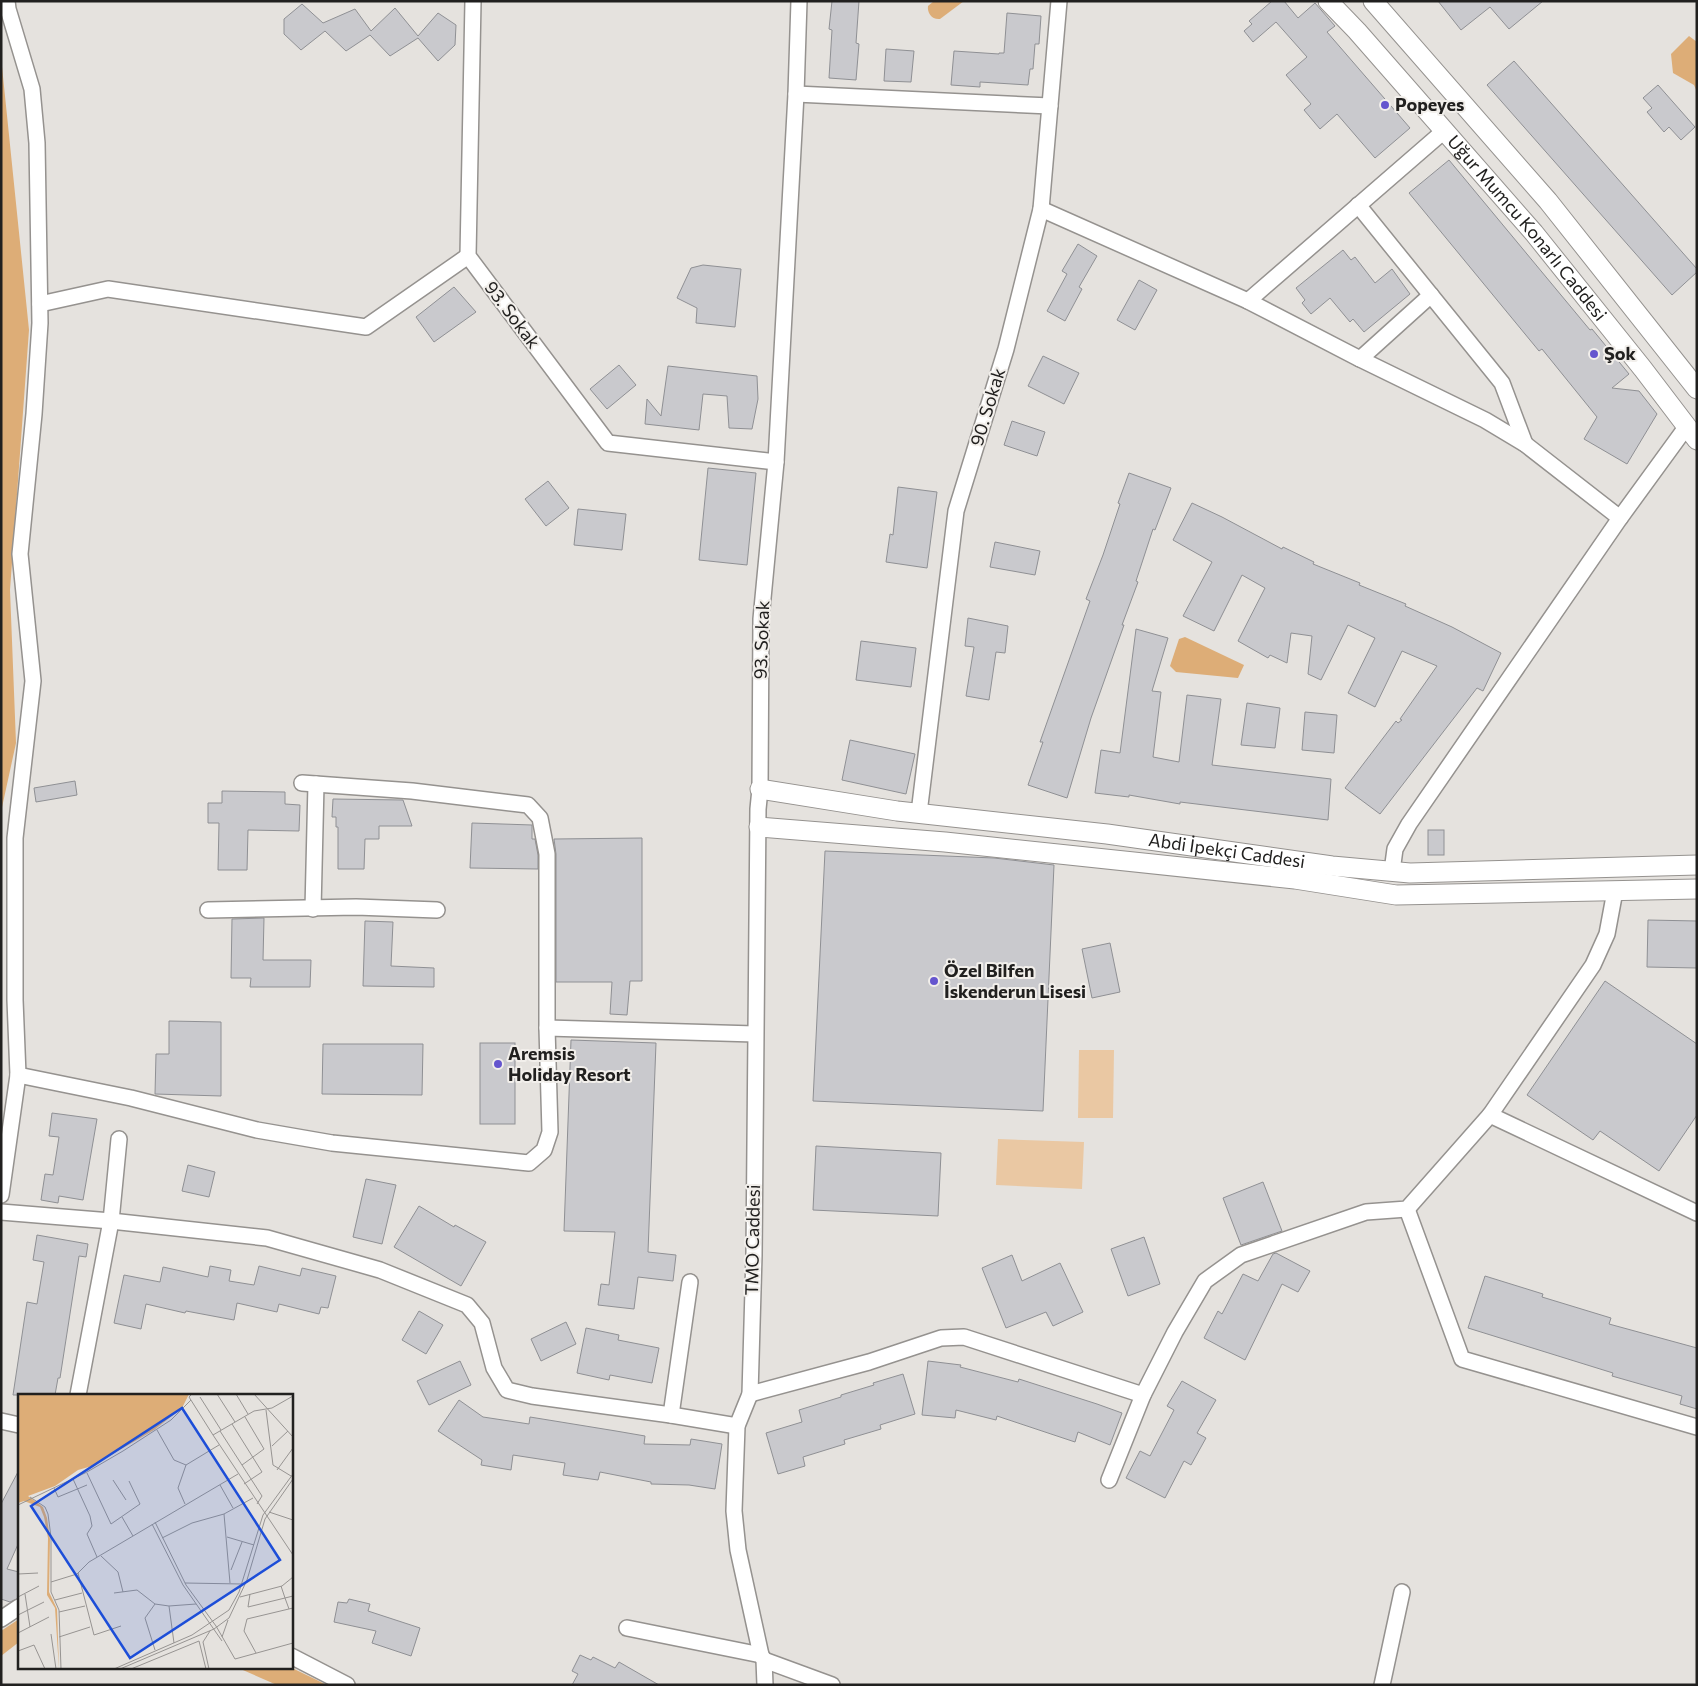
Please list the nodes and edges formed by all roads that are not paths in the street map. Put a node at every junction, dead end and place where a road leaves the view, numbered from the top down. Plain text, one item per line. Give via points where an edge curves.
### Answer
1 (7, 1) edge
2 (473, 1) edge
3 (799, 1) edge
4 (1059, 1) edge
5 (1328, 1) edge
6 (1373, 1) edge
7 (796, 94) junction
8 (1050, 106) junction
9 (1444, 131) junction
10 (1358, 206) junction
11 (1041, 209) junction
12 (468, 256) junction
13 (1431, 295) junction
14 (1248, 301) junction
15 (40, 304) junction
16 (1360, 358) junction
17 (1697, 389) edge
18 (1692, 433) edge
19 (1526, 444) junction
20 (776, 462) junction
21 (1620, 518) junction
22 (760, 789) junction
23 (919, 813) junction
24 (759, 827) junction
25 (1697, 865) edge
26 (1392, 871) junction
27 (1697, 889) edge
28 (1615, 891) junction
29 (313, 909) junction
30 (208, 910) dead end
31 (437, 910) dead end
32 (547, 1028) junction
33 (755, 1034) junction
34 (18, 1075) junction
35 (1490, 1115) junction
36 (119, 1139) dead end
37 (1, 1195) edge
38 (1406, 1208) junction
39 (1, 1212) edge
40 (1697, 1213) edge
41 (111, 1221) junction
42 (690, 1282) dead end
43 (78, 1394) edge
44 (750, 1394) junction
45 (1143, 1395) junction
46 (671, 1415) junction
47 (1, 1421) edge
48 (18, 1425) edge
49 (737, 1426) junction
50 (1697, 1427) edge
51 (1109, 1480) dead end
52 (1402, 1592) dead end
53 (18, 1609) edge
54 (1, 1619) edge
55 (627, 1628) dead end
56 (292, 1657) edge
57 (762, 1657) junction
58 (347, 1685) edge
59 (765, 1685) edge
60 (832, 1685) edge
61 (1382, 1685) edge

1 - 15 street via 32,89 37,143
2 - 12 street
3 - 7 street, 93. Sokak
4 - 8 street, 90. Sokak
5 - 9 street, Uğur Mumcu Konarlı Caddesi
6 - 17 street, Uğur Mumcu Konarlı Caddesi via 1548,201
7 - 8 street
7 - 20 street, 93. Sokak
8 - 11 street, 90. Sokak
9 - 10 street
9 - 18 street, Uğur Mumcu Konarlı Caddesi via 1534,233
10 - 13 street
10 - 14 street
11 - 14 street
11 - 23 street, 90. Sokak via 1006,349 956,511
12 - 15 street via 366,327 108,289
12 - 20 street, 93. Sokak via 608,443
13 - 16 street
13 - 19 street via 1502,383
14 - 16 street
15 - 34 street via 34,414 20,554 33,681 15,838
16 - 19 street
18 - 21 street
19 - 21 street
20 - 22 street, 93. Sokak via 761,620
21 - 26 street via 1409,824 1394,848
22 - 23 street, Abdi İpekçi Caddesi
22 - 24 street, TMO Caddesi
23 - 26 street, Abdi İpekçi Caddesi
24 - 28 street, Abdi İpekçi Caddesi via 955,842 1295,879 1396,895
24 - 33 street, TMO Caddesi
25 - 26 street, Abdi İpekçi Caddesi via 1472,872
27 - 28 street, Abdi İpekçi Caddesi
28 - 35 street via 1607,934 1593,965
29 - 30 street
29 - 31 street
29 - 32 street via 309,784 412,791 528,805 540,818 547,854
32 - 33 street
32 - 34 street via 550,1132 544,1150 529,1163 332,1143 266,1132 131,1098
33 - 44 street, TMO Caddesi
34 - 37 street
35 - 38 street
35 - 40 street
36 - 41 street
38 - 45 street via 1366,1212 1241,1254 1205,1280 1174,1332
38 - 50 street via 1462,1359
39 - 41 street
41 - 43 street
41 - 46 street via 267,1238 380,1270 466,1305 482,1323 494,1368 507,1390
42 - 46 street
44 - 45 street via 869,1362 941,1338 964,1337
44 - 49 street, TMO Caddesi
45 - 51 street
46 - 49 street
47 - 48 street
49 - 57 street, TMO Caddesi via 734,1511 738,1550
52 - 61 street
53 - 54 street
55 - 57 street
56 - 58 street
57 - 59 street, TMO Caddesi
57 - 60 street

